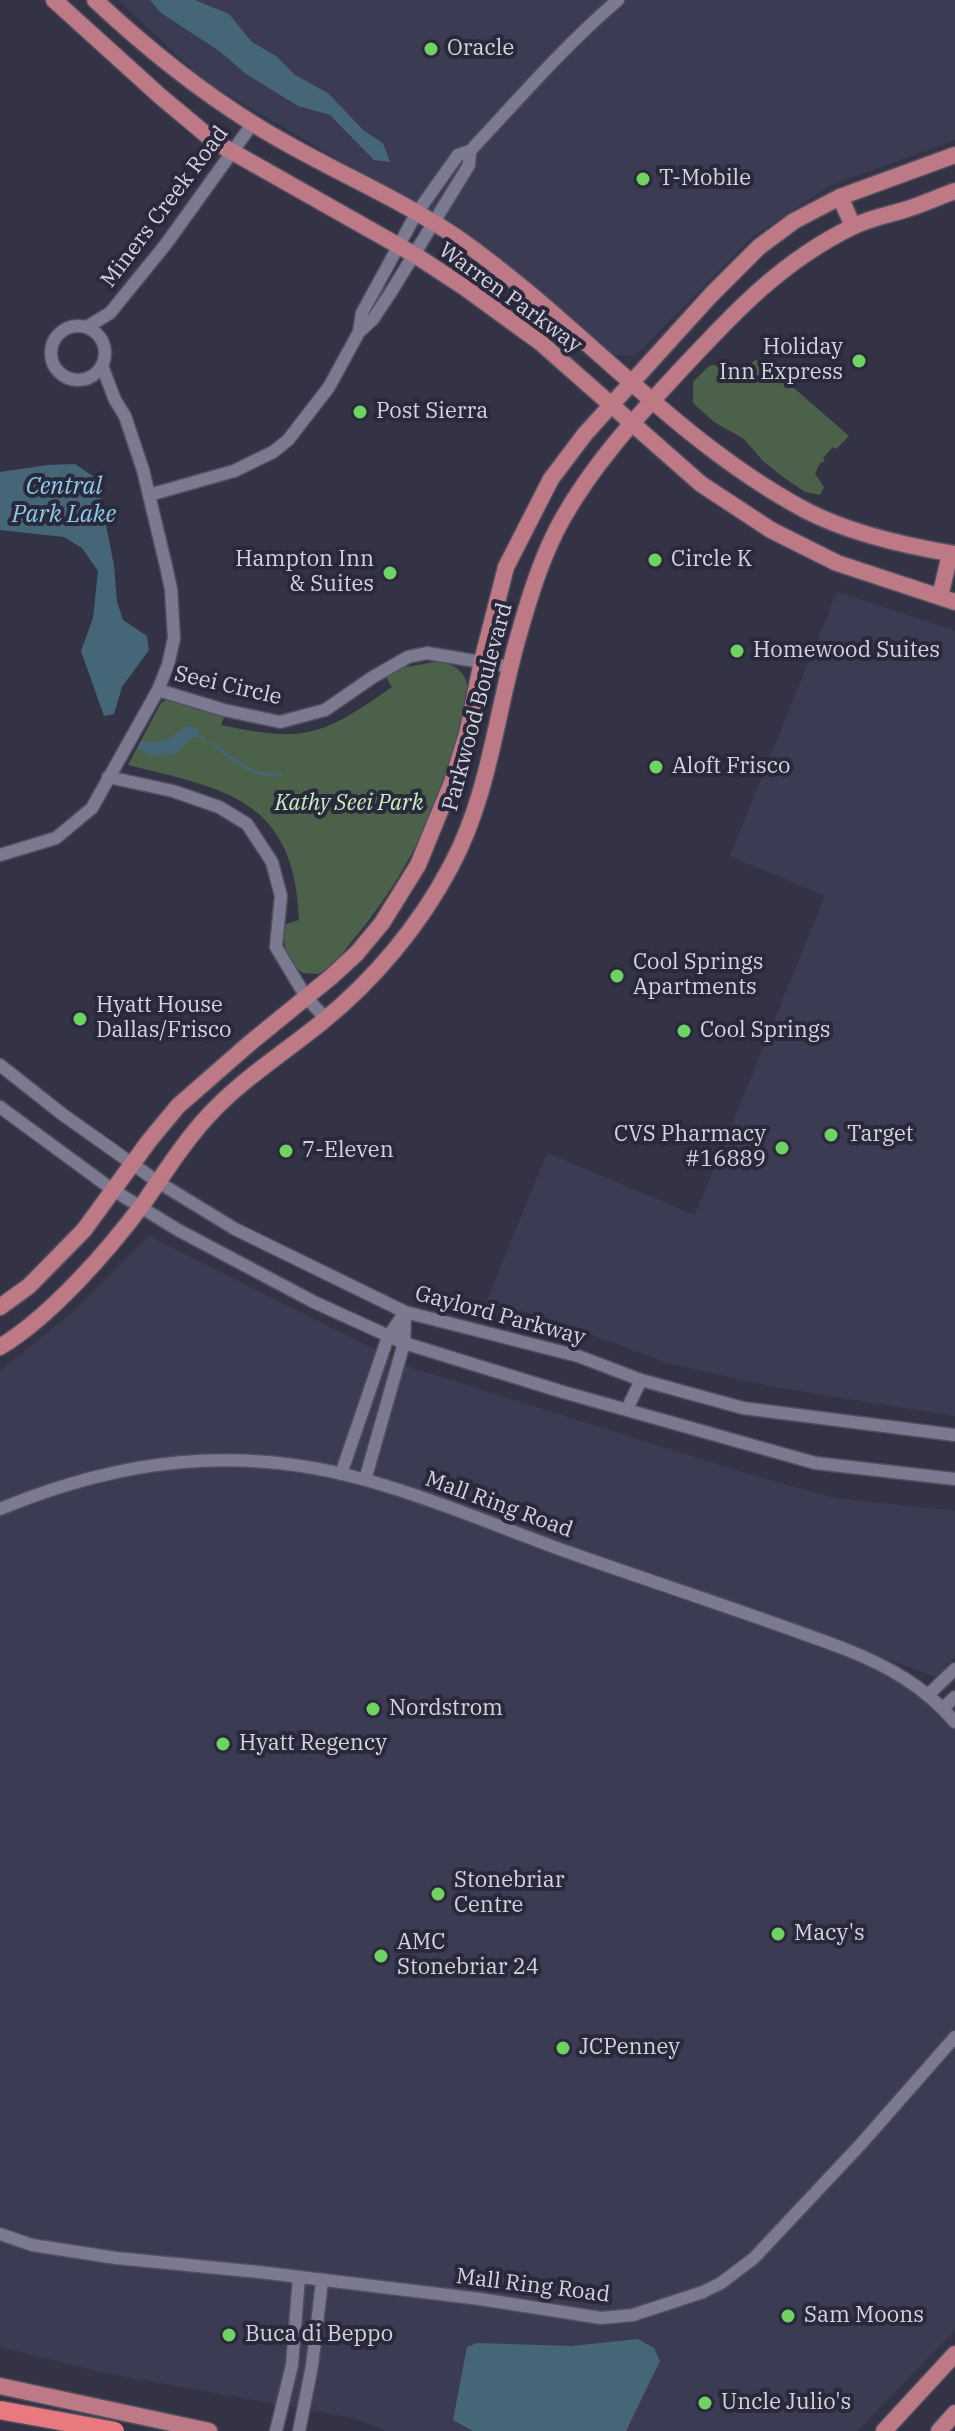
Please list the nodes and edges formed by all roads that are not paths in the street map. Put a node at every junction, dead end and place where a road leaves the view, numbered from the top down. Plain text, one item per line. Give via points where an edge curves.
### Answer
1 (54, 0) edge
2 (95, 0) edge
3 (618, 0) edge
4 (253, 123) junction
5 (470, 151) junction
6 (232, 153) junction
7 (955, 155) edge
8 (955, 191) edge
9 (840, 197) junction
10 (416, 214) junction
11 (433, 223) junction
12 (853, 226) junction
13 (399, 246) junction
14 (415, 255) junction
15 (110, 313) junction
16 (87, 327) junction
17 (359, 332) junction
18 (101, 339) junction
19 (102, 366) junction
20 (88, 379) junction
21 (631, 382) junction
22 (115, 400) junction
23 (653, 401) junction
24 (611, 405) junction
25 (632, 424) junction
26 (149, 495) junction
27 (952, 554) edge
28 (947, 599) edge
29 (482, 661) junction
30 (511, 667) junction
31 (158, 690) junction
32 (108, 777) junction
33 (0, 855) edge
34 (306, 997) junction
35 (326, 1019) junction
36 (0, 1065) edge
37 (0, 1072) edge
38 (16, 1077) junction
39 (0, 1107) edge
40 (132, 1165) junction
41 (158, 1182) junction
42 (113, 1190) junction
43 (140, 1207) junction
44 (0, 1307) edge
45 (405, 1312) junction
46 (388, 1337) junction
47 (404, 1343) junction
48 (0, 1347) edge
49 (641, 1380) junction
50 (627, 1409) junction
51 (955, 1435) edge
52 (341, 1474) junction
53 (955, 1479) edge
54 (365, 1480) junction
55 (0, 1509) edge
56 (955, 1669) edge
57 (928, 1695) junction
58 (955, 1697) edge
59 (943, 1708) junction
60 (955, 1722) edge
61 (953, 2046) edge
62 (0, 2234) edge
63 (299, 2277) junction
64 (322, 2281) junction
65 (955, 2354) edge
66 (0, 2386) edge
67 (0, 2410) edge
68 (955, 2413) edge
69 (115, 2431) edge
70 (209, 2431) edge
71 (276, 2431) edge
72 (299, 2431) edge
73 (884, 2431) edge
74 (939, 2431) edge

1 - 6 main road, Warren Parkway via 172,107
2 - 4 main road, Warren Parkway
3 - 5 street
4 - 6 street, Miners Creek Road
4 - 10 main road, Warren Parkway
5 - 10 street via 458,155
5 - 11 street via 469,165
6 - 13 main road, Warren Parkway
6 - 15 street, Miners Creek Road
7 - 9 main road, Parkwood Boulevard
8 - 12 main road, Parkwood Boulevard
9 - 12 main road
9 - 21 main road, Parkwood Boulevard via 759,247
10 - 11 main road, Warren Parkway
10 - 13 street
11 - 14 street
11 - 21 main road, Warren Parkway via 506,274
12 - 23 main road, Parkwood Boulevard via 763,284
13 - 14 main road, Warren Parkway
13 - 17 street via 362,313
14 - 17 street
14 - 24 main road, Warren Parkway via 541,343
15 - 16 street, Miners Creek Road
15 - 18 street, Miners Creek Road
16 - 18 street
16 - 20 street via 63,330 51,350 64,377
17 - 26 street via 329,387 273,452 234,471
18 - 19 street
19 - 20 street
19 - 22 street
20 - 22 street
21 - 23 main road, Warren Parkway
21 - 24 main road, Parkwood Boulevard
22 - 26 street via 125,416
23 - 25 main road, Parkwood Boulevard
23 - 27 main road, Warren Parkway via 733,467 807,511
24 - 25 main road, Warren Parkway
24 - 29 main road, Parkwood Boulevard via 560,465 506,567
25 - 28 main road, Warren Parkway via 701,484 771,530 866,574
25 - 30 main road, Parkwood Boulevard via 587,477 560,523 537,578
26 - 31 street via 171,589 174,638
27 - 28 main road
29 - 30 street, Seei Circle
29 - 31 street, Seei Circle via 427,653 408,657 325,710 280,722
29 - 34 main road, Parkwood Boulevard via 452,782 418,865 357,953
30 - 35 main road, Parkwood Boulevard via 489,766 451,866 412,929
31 - 32 street
32 - 33 street via 92,808 56,838
32 - 34 street via 173,791 219,807 247,824 272,862 281,896 276,947
34 - 35 street
34 - 40 main road, Parkwood Boulevard via 178,1106
35 - 41 main road, Parkwood Boulevard via 228,1095
36 - 38 street, Gaylord Parkway
37 - 38 street
38 - 40 street, Gaylord Parkway
39 - 42 street
40 - 41 street, Gaylord Parkway
40 - 42 main road, Parkwood Boulevard
41 - 43 main road, Parkwood Boulevard
41 - 45 street, Gaylord Parkway via 235,1229
42 - 43 street
42 - 44 main road, Parkwood Boulevard via 47,1269
43 - 46 street
43 - 48 main road, Parkwood Boulevard via 60,1298
45 - 46 street
45 - 47 street
45 - 49 street, Gaylord Parkway via 578,1356
46 - 47 street
46 - 52 street
47 - 50 street
47 - 54 street
49 - 50 street
49 - 51 street, Gaylord Parkway via 743,1408
50 - 53 street via 815,1463
52 - 54 street, Mall Ring Road
52 - 55 street, Mall Ring Road via 245,1460 160,1463 79,1480
54 - 57 street, Mall Ring Road via 845,1649 886,1666
56 - 57 street
57 - 59 street, Mall Ring Road
58 - 59 street
59 - 60 street, Mall Ring Road
61 - 64 street, Mall Ring Road via 759,2253 695,2296 633,2315 601,2318
62 - 63 street, Mall Ring Road via 32,2245 116,2258
63 - 64 street, Mall Ring Road
63 - 71 street via 292,2365
64 - 72 street
65 - 73 main road
66 - 70 main road
67 - 69 highway, bridge
68 - 74 main road

